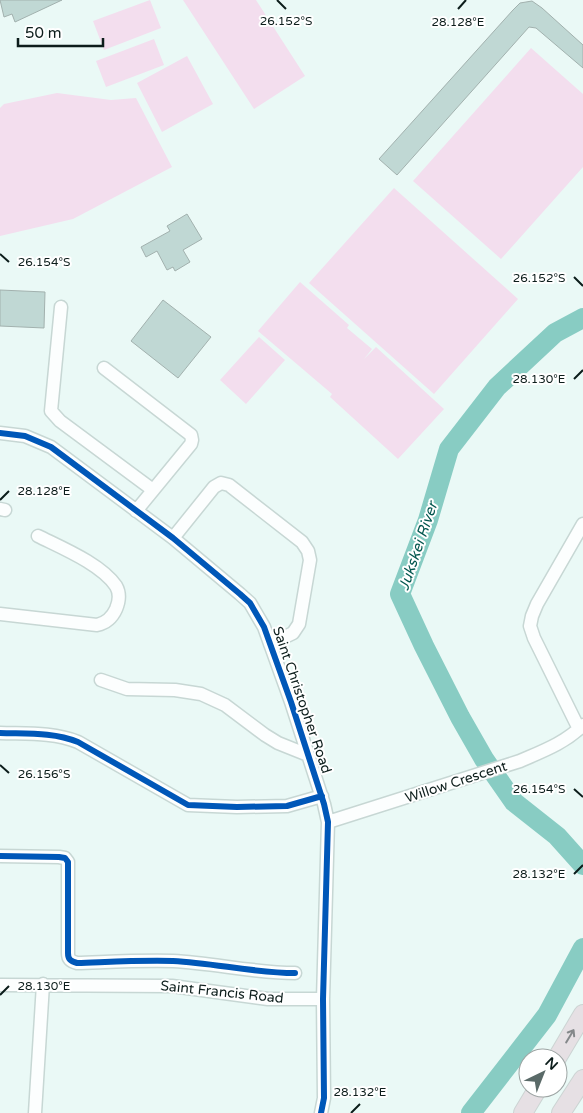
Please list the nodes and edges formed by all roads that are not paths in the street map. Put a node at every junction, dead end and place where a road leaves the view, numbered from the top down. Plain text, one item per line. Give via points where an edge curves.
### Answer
1 (61, 307) dead end
2 (104, 368) dead end
3 (0, 433) edge
4 (153, 490) junction
5 (136, 511) junction
6 (583, 524) edge
7 (38, 536) dead end
8 (173, 538) junction
9 (0, 614) edge
10 (270, 644) junction
11 (101, 680) dead end
12 (581, 727) edge
13 (0, 734) edge
14 (308, 755) junction
15 (322, 796) junction
16 (328, 822) junction
17 (0, 856) edge
18 (295, 973) dead end
19 (43, 984) junction
20 (0, 985) edge
21 (323, 999) junction
22 (583, 1014) edge
23 (562, 1048) edge
24 (583, 1079) edge
25 (532, 1098) edge
26 (35, 1113) edge
27 (321, 1113) edge
28 (523, 1113) edge
29 (561, 1113) edge

1 - 4 street via 52,412
2 - 4 street via 192,435 191,444
3 - 5 street, Saint Christopher Road via 25,436 51,447
4 - 5 street
5 - 8 street, Saint Christopher Road
6 - 12 street, Willow Crescent via 537,604 530,626 546,666
7 - 9 street via 107,576 119,595 115,611 108,620 96,625
8 - 10 street, Saint Christopher Road via 250,603
8 - 10 street via 214,487 221,484 229,485 302,542 310,560 298,624 292,633
10 - 14 street, Saint Christopher Road
11 - 14 street via 127,689 201,694 225,705 278,743
12 - 16 street, Willow Crescent via 550,748 520,761
13 - 15 street via 43,734 71,739 188,805 287,806
14 - 15 street, Saint Christopher Road
15 - 16 street, Saint Christopher Road
16 - 21 street, Saint Christopher Road
17 - 18 street via 59,857 68,862 68,957 71,961 172,961
19 - 20 street, Saint Francis Road
19 - 21 street, Saint Francis Road via 172,986 268,1000
19 - 26 street
21 - 27 street, Saint Christopher Road via 324,1098
23 -> 22 highway
24 - 29 highway
25 - 28 highway

